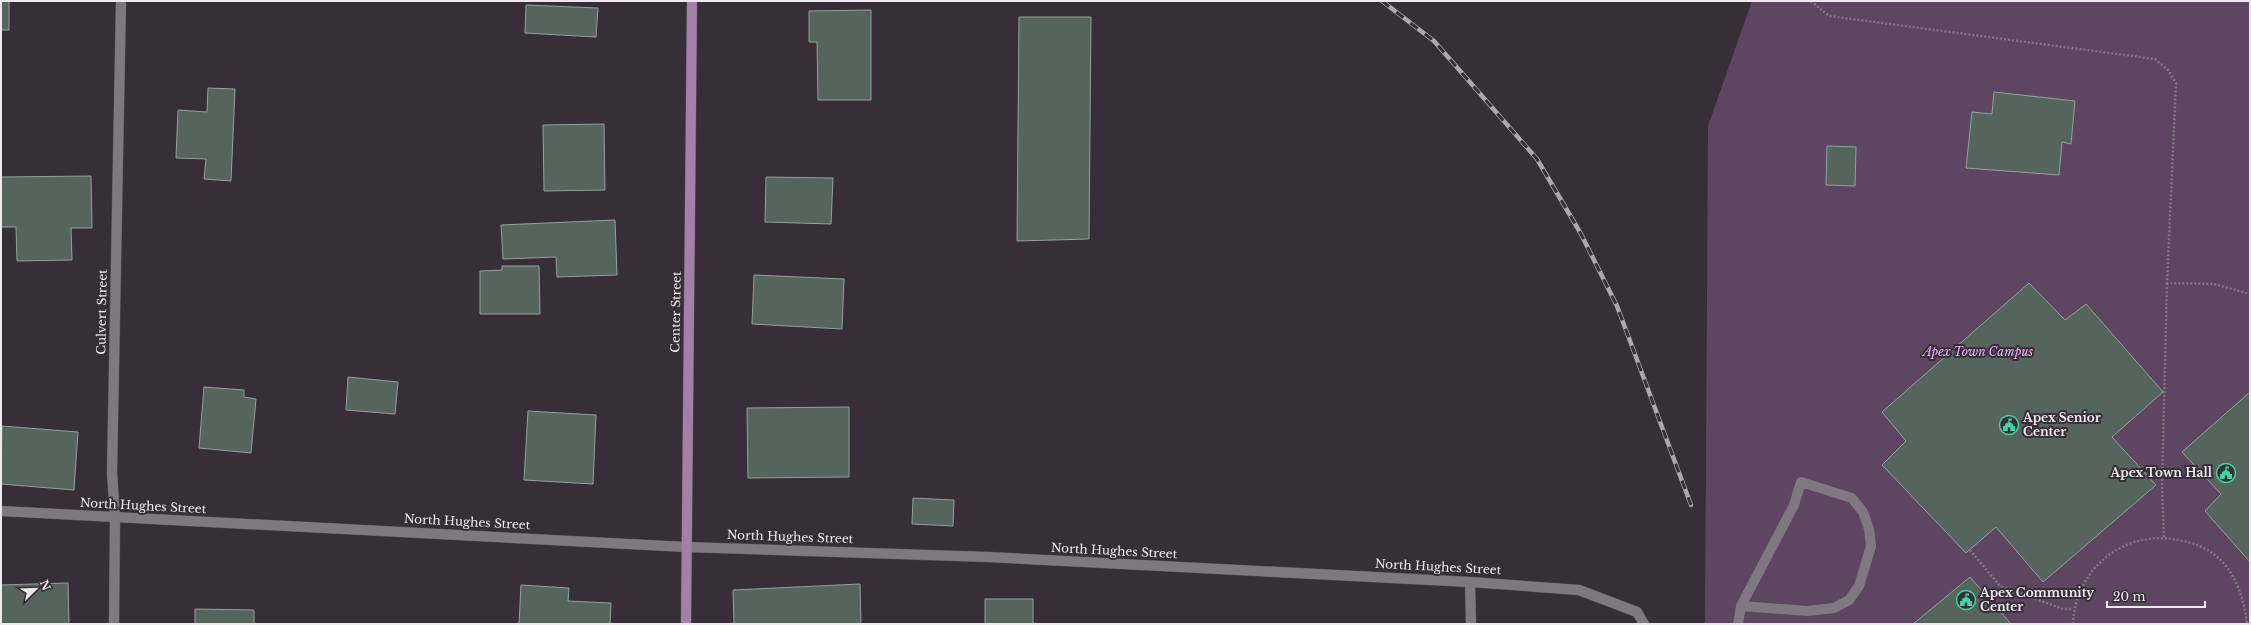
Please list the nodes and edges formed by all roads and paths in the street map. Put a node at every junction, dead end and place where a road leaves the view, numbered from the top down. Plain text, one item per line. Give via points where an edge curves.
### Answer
1 (121, 1) edge
2 (692, 1) edge
3 (1811, 1) edge
4 (2167, 283) junction
5 (2250, 294) edge
6 (1, 511) edge
7 (115, 518) junction
8 (2164, 537) junction
9 (686, 547) junction
10 (1970, 550) dead end
11 (1470, 582) junction
12 (1741, 606) junction
13 (2073, 609) junction
14 (114, 624) edge
15 (686, 624) edge
16 (1471, 624) edge
17 (1644, 624) edge
18 (1738, 624) edge
19 (2073, 624) edge
20 (2247, 624) edge

1 - 7 street, Culvert Street via 112,472
2 - 9 main road, Center Street
3 - 4 path via 1829,16 2155,59 2168,70 2176,84
4 - 5 path via 2214,284
4 - 8 path via 2162,487
6 - 7 street, North Hughes Street
7 - 9 street, North Hughes Street
7 - 14 street, Culvert Street
8 - 13 path via 2133,542 2110,553 2092,569
8 - 20 path via 2192,543 2210,551 2224,564 2240,590
9 - 11 street, North Hughes Street via 988,558
9 - 15 main road, Center Street
10 - 13 path via 2000,586 2063,609
11 - 16 street
11 - 17 street, North Hughes Street via 1579,590 1637,612
12 - 12 street via 1794,505 1801,482 1852,498 1863,512 1871,546 1858,586 1849,600 1834,608 1807,611
12 - 18 street
13 - 19 path

